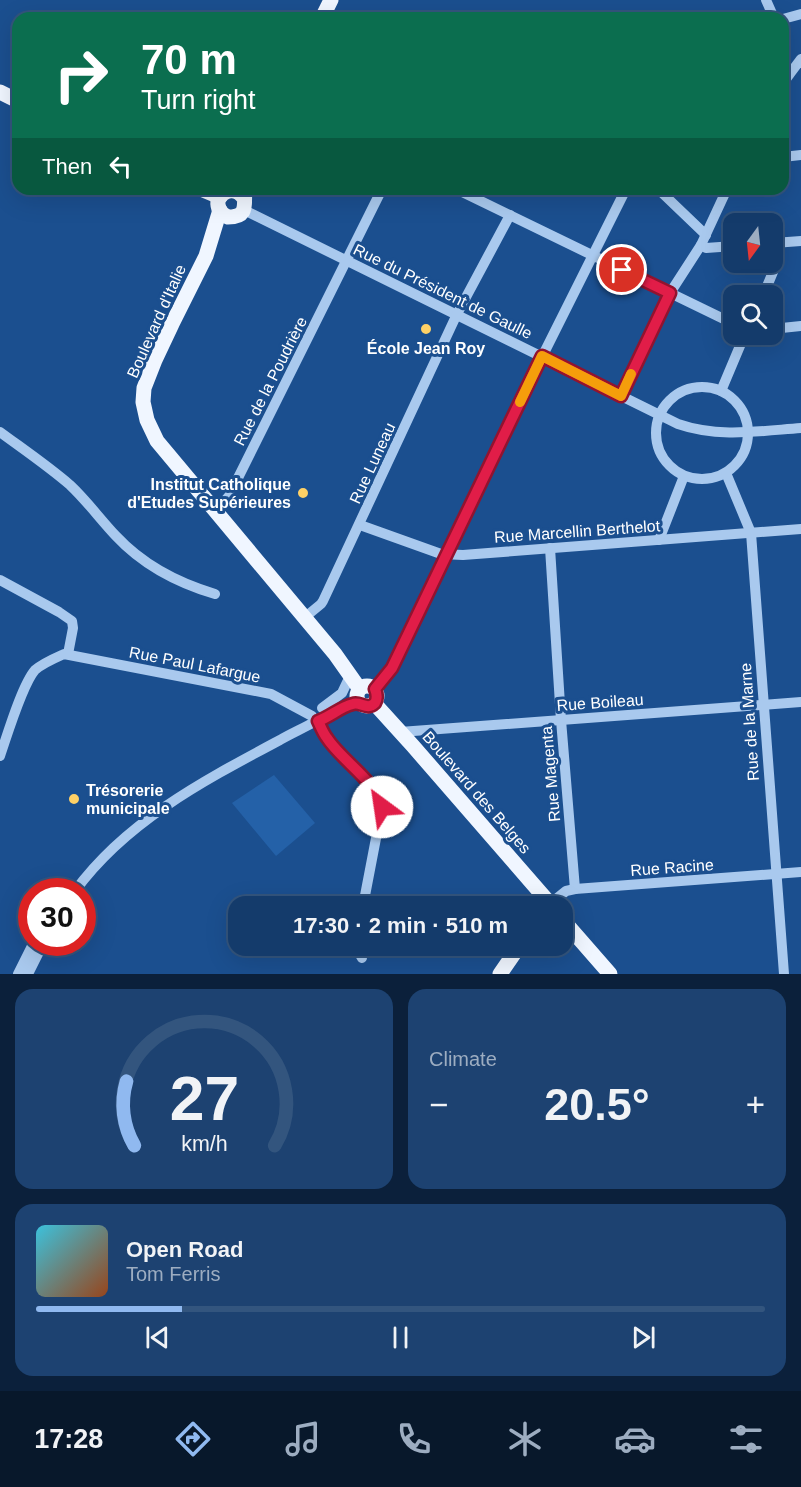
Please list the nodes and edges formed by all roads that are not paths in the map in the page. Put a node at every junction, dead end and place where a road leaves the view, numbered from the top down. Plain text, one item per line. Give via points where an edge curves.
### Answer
1 (801, 59) edge
2 (789, 75) edge
3 (218, 195) edge
4 (379, 195) edge
5 (468, 195) edge
6 (623, 195) edge
7 (663, 195) edge
8 (724, 195) edge
9 (233, 200) edge
10 (510, 215) junction
11 (704, 240) junction
12 (801, 240) edge
13 (783, 242) edge
14 (723, 247) edge
15 (593, 256) junction
16 (347, 260) junction
17 (670, 293) junction
18 (457, 314) junction
19 (723, 319) edge
20 (801, 326) edge
21 (783, 328) edge
22 (740, 345) edge
23 (542, 356) junction
24 (721, 391) junction
25 (621, 396) junction
26 (660, 415) junction
27 (801, 428) edge
28 (748, 431) junction
29 (0, 432) edge
30 (726, 473) junction
31 (684, 476) junction
32 (215, 512) junction
33 (360, 525) junction
34 (801, 529) edge
35 (751, 533) junction
36 (659, 540) junction
37 (550, 548) junction
38 (447, 555) junction
39 (0, 580) edge
40 (215, 594) dead end
41 (304, 618) junction
42 (68, 654) junction
43 (367, 690) junction
44 (801, 702) edge
45 (762, 705) junction
46 (317, 716) junction
47 (561, 720) junction
48 (400, 732) junction
49 (0, 756) edge
50 (801, 872) edge
51 (776, 874) junction
52 (86, 878) edge
53 (575, 889) junction
54 (365, 896) edge
55 (542, 896) edge
56 (560, 896) edge
57 (573, 932) edge
58 (27, 956) edge
59 (37, 956) edge
60 (512, 956) edge
61 (18, 974) edge
62 (28, 974) edge
63 (500, 974) edge
64 (610, 974) edge
65 (784, 974) edge

1 - 2 street
3 - 9 main road
4 - 16 street, Rue de la Poudrière
5 - 10 street
6 - 15 street
7 - 11 street
8 - 11 street
9 - 16 street, Rue du Président de Gaulle
9 - 32 main road, Boulevard d'Italie via 155,360 143,402 157,441
10 - 15 street
10 - 18 street, Rue Luneau
11 - 14 street via 706,248
11 - 17 street
12 - 13 street
15 - 17 street
15 - 23 street
16 - 18 street, Rue du Président de Gaulle
16 - 32 street, Rue de la Poudrière via 230,496
17 - 19 street
17 - 25 street
18 - 23 street, Rue du Président de Gaulle
18 - 33 street, Rue Luneau
20 - 21 street
22 - 24 street
23 - 25 street, Rue du Président de Gaulle
23 - 38 street
24 - 26 street via 690,389 672,399
24 - 28 street via 740,407
25 - 26 street, Rue du Président de Gaulle
26 - 28 street, Rue du Président de Gaulle via 704,431
26 - 31 street via 658,446 668,464
27 - 28 street, Rue du Président de Gaulle
28 - 30 street via 746,448
29 - 40 street via 69,484 116,536 149,565
30 - 31 street via 705,479
30 - 35 street, Rue de la Marne
31 - 36 street
32 - 41 main road
33 - 38 street, Rue Marcellin Berthelot
33 - 41 street, Rue Luneau via 321,604
34 - 35 street, Rue Marcellin Berthelot
35 - 36 street, Rue Marcellin Berthelot
35 - 45 street, Rue de la Marne
36 - 37 street, Rue Marcellin Berthelot
37 - 38 street, Rue Marcellin Berthelot
37 - 47 street, Rue Magenta
38 - 43 street via 392,668
39 - 42 street via 72,621
41 - 43 main road, Boulevard des Belges
42 - 46 street, Rue Paul Lafargue via 271,694
42 - 49 street via 33,672
43 - 46 street via 352,704
43 - 46 street via 342,693
43 - 48 main road, Boulevard des Belges
44 - 45 street, Rue Boileau
45 - 47 street, Rue Boileau
45 - 51 street, Rue de la Marne
46 - 52 street via 159,811 105,856
46 - 54 street via 328,740 381,801
47 - 48 street, Rue Boileau
47 - 53 street, Rue Magenta
48 - 55 main road, Boulevard des Belges
50 - 51 street, Rue Racine
51 - 53 street, Rue Racine
51 - 65 street, Rue de la Marne
53 - 56 street, Rue Racine
57 - 64 main road
58 - 61 street
59 - 62 street
60 - 63 main road

